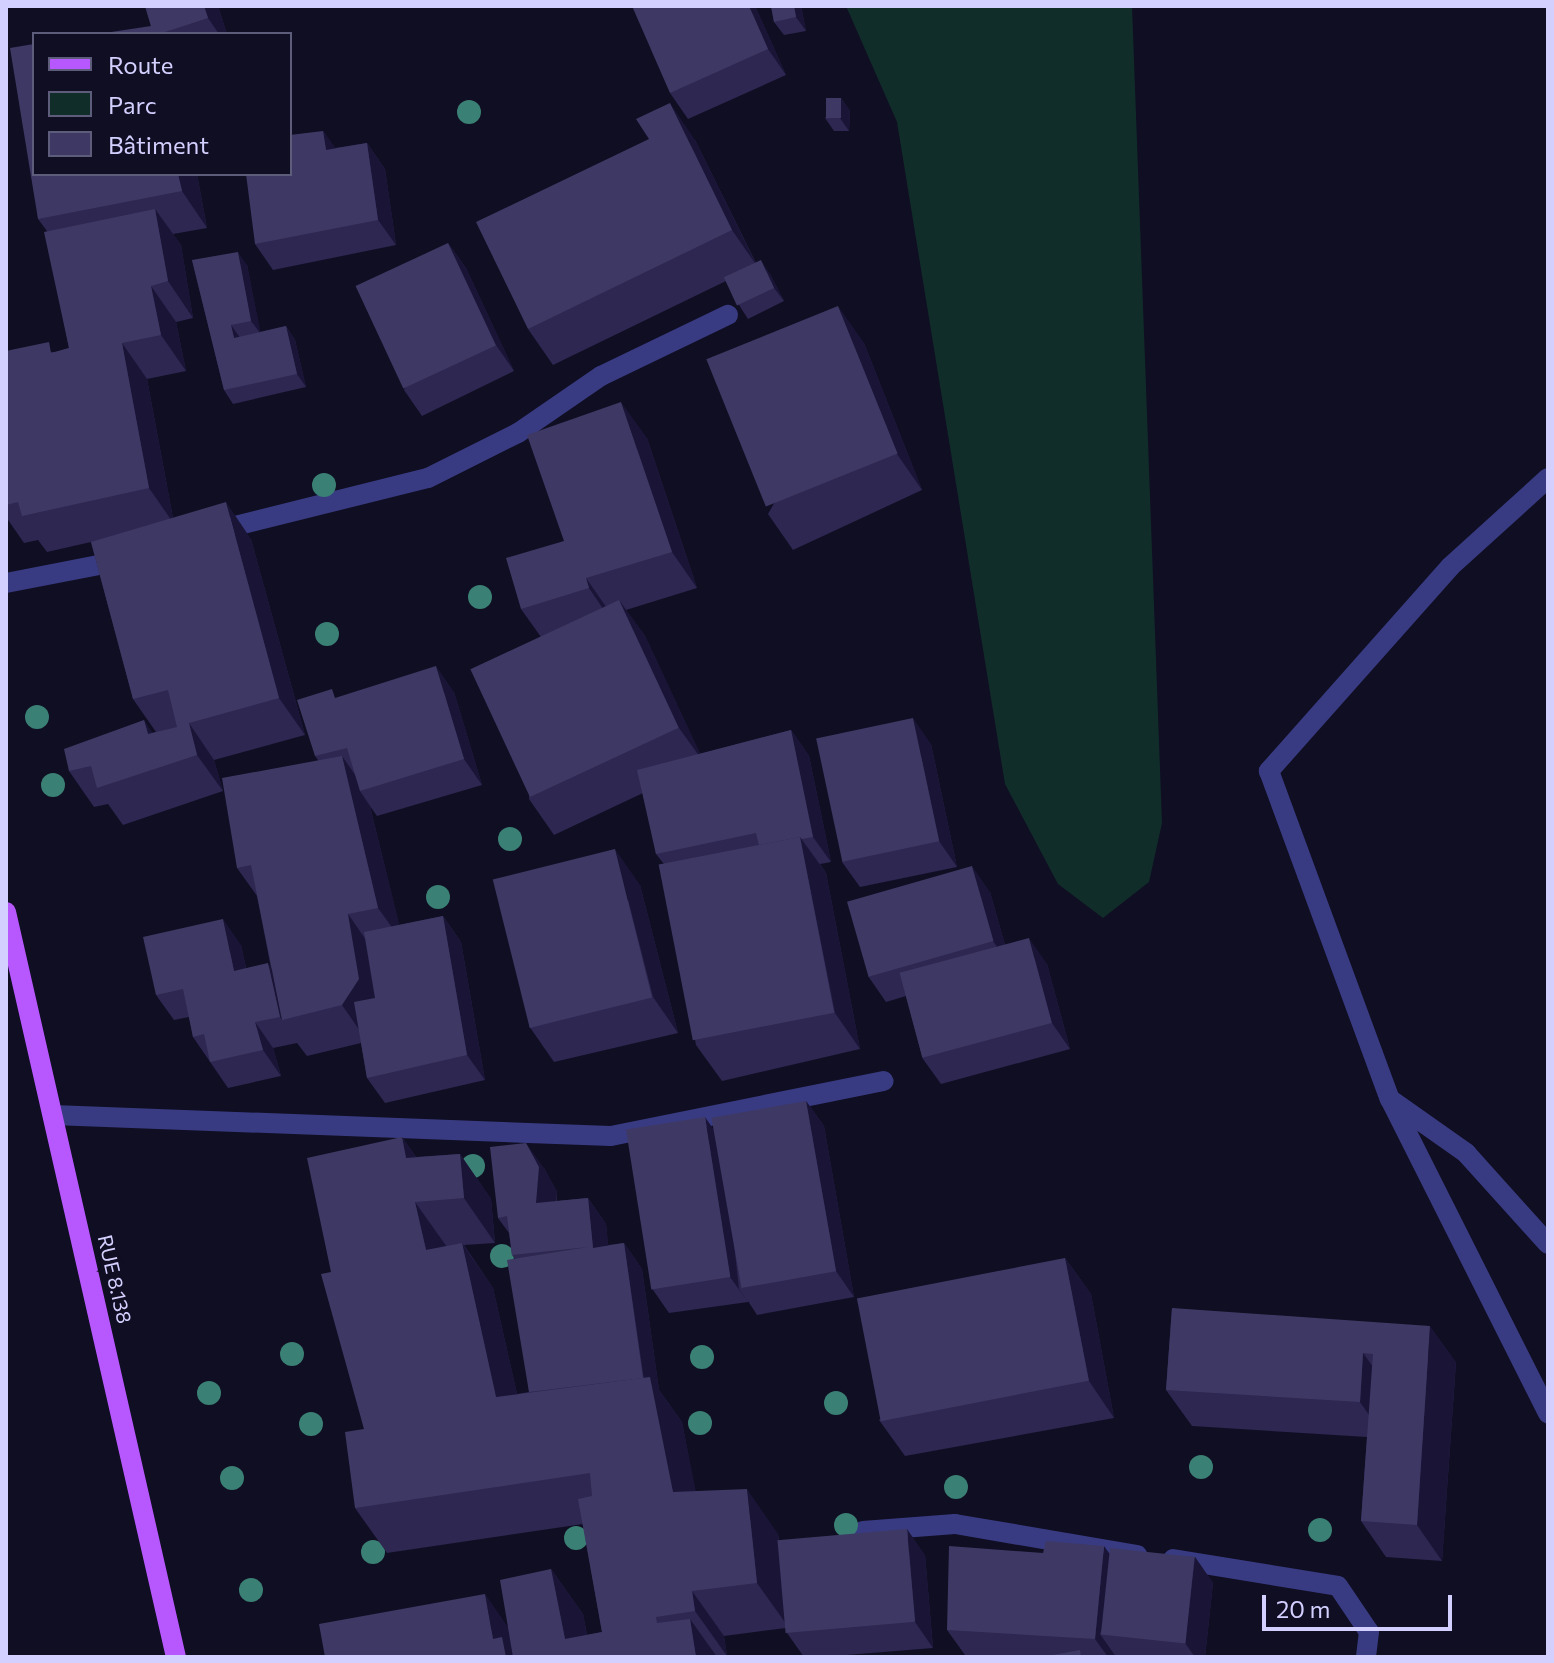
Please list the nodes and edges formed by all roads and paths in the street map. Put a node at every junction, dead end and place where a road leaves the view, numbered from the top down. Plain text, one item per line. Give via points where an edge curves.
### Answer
1 (728, 315) dead end
2 (1548, 478) edge
3 (190, 539) edge
4 (148, 553) edge
5 (6, 583) edge
6 (6, 912) edge
7 (884, 1081) dead end
8 (1390, 1099) junction
9 (53, 1115) junction
10 (1548, 1244) edge
11 (1548, 1413) edge
12 (863, 1531) edge
13 (176, 1657) edge
14 (1366, 1657) edge

1 - 3 street via 601,376 518,433 428,478
2 - 8 street via 1450,567 1269,771
4 - 5 street
6 - 9 main road, RUE 8.138
7 - 9 street via 611,1136
8 - 10 street via 1466,1153
8 - 11 street
9 - 13 main road, RUE 8.138
12 - 14 street via 955,1524 1338,1586 1369,1632

